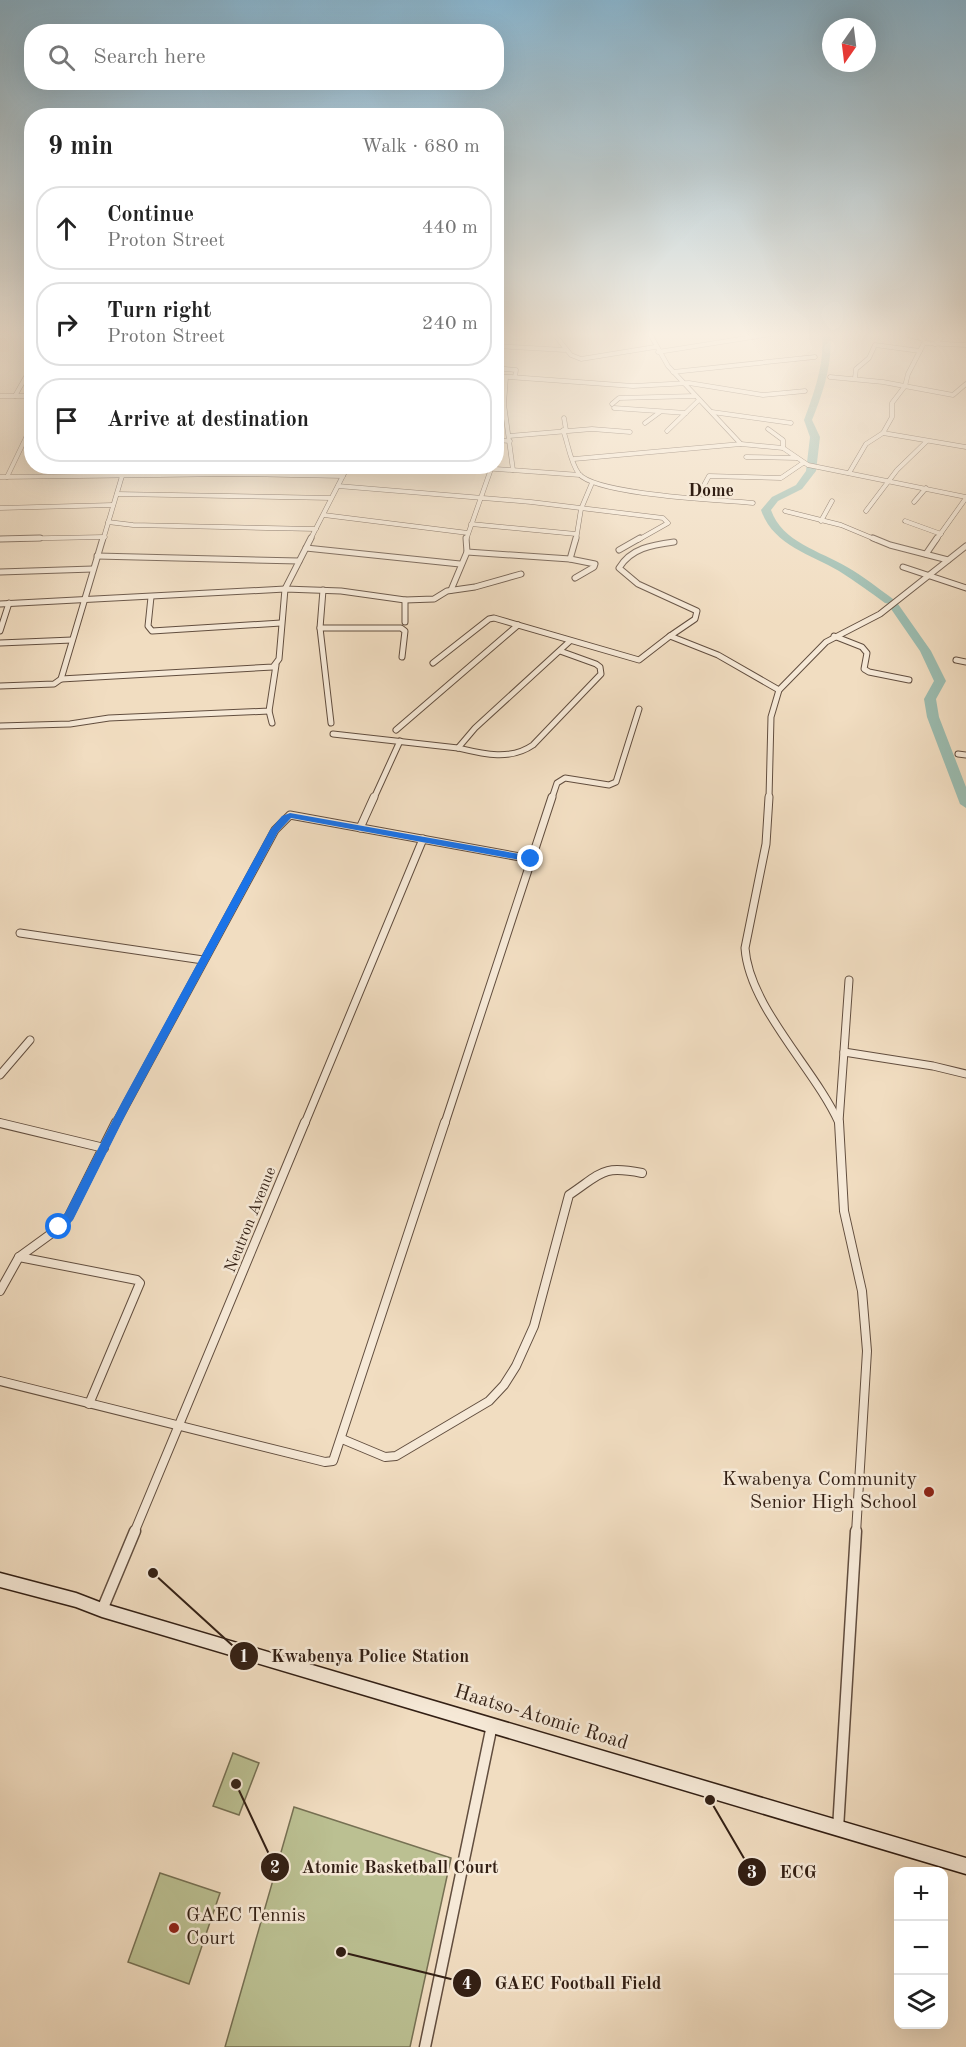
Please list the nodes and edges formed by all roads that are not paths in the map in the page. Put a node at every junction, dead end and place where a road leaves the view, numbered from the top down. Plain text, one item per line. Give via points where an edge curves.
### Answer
1 (768, 429) dead end
2 (509, 430) edge
3 (564, 430) junction
4 (582, 430) edge
5 (607, 430) edge
6 (728, 430) edge
7 (885, 430) edge
8 (630, 432) dead end
9 (883, 433) junction
10 (510, 438) junction
11 (504, 439) edge
12 (24, 441) edge
13 (927, 441) junction
14 (741, 444) junction
15 (966, 447) edge
16 (783, 448) junction
17 (746, 457) dead end
18 (797, 458) junction
19 (574, 459) junction
20 (805, 464) junction
21 (504, 470) edge
22 (513, 471) junction
23 (849, 473) junction
24 (67, 474) edge
25 (180, 474) joint
26 (237, 474) joint
27 (490, 474) edge
28 (122, 475) junction
29 (580, 475) junction
30 (343, 476) joint
31 (0, 477) edge
32 (7, 477) junction
33 (66, 477) junction
34 (888, 480) junction
35 (592, 483) junction
36 (338, 486) junction
37 (926, 488) junction
38 (117, 494) junction
39 (966, 497) edge
40 (331, 498) junction
41 (697, 498) junction
42 (483, 499) junction
43 (832, 501) dead end
44 (914, 502) dead end
45 (753, 503) dead end
46 (113, 505) junction
47 (0, 508) edge
48 (581, 509) junction
49 (785, 511) dead end
50 (866, 511) dead end
51 (324, 515) junction
52 (905, 520) dead end
53 (821, 521) junction
54 (108, 522) junction
55 (471, 524) junction
56 (316, 529) junction
57 (468, 533) junction
58 (576, 534) junction
59 (941, 534) junction
60 (105, 537) junction
61 (0, 539) edge
62 (674, 542) dead end
63 (966, 546) edge
64 (306, 548) junction
65 (619, 550) dead end
66 (467, 552) junction
67 (926, 554) junction
68 (97, 556) junction
69 (570, 559) junction
70 (299, 561) junction
71 (948, 561) junction
72 (460, 564) junction
73 (903, 567) dead end
74 (93, 569) junction
75 (0, 572) edge
76 (521, 574) dead end
77 (930, 574) junction
78 (575, 578) dead end
79 (966, 588) edge
80 (285, 589) junction
81 (323, 590) junction
82 (451, 590) junction
83 (151, 597) junction
84 (84, 599) junction
85 (405, 600) junction
86 (9, 603) junction
87 (0, 604) edge
88 (405, 622) dead end
89 (281, 623) junction
90 (518, 625) junction
91 (320, 628) junction
92 (0, 631) edge
93 (670, 636) junction
94 (834, 636) junction
95 (72, 640) junction
96 (570, 641) junction
97 (0, 643) edge
98 (560, 651) junction
99 (402, 657) dead end
100 (956, 660) dead end
101 (966, 662) edge
102 (433, 663) dead end
103 (276, 665) junction
104 (61, 679) junction
105 (909, 680) dead end
106 (0, 686) edge
107 (779, 690) junction
108 (639, 710) dead end
109 (269, 711) junction
110 (272, 723) dead end
111 (331, 723) dead end
112 (0, 726) edge
113 (396, 730) dead end
114 (333, 734) dead end
115 (400, 741) junction
116 (458, 748) junction
117 (958, 754) dead end
118 (966, 755) edge
119 (360, 828) junction
120 (423, 839) junction
121 (531, 859) junction
122 (20, 933) dead end
123 (203, 960) junction
124 (849, 980) dead end
125 (30, 1040) dead end
126 (844, 1052) junction
127 (966, 1074) edge
128 (0, 1075) edge
129 (839, 1122) junction
130 (0, 1123) edge
131 (104, 1148) junction
132 (642, 1173) dead end
133 (20, 1257) junction
134 (0, 1290) edge
135 (0, 1381) edge
136 (89, 1404) junction
137 (180, 1427) junction
138 (342, 1439) junction
139 (0, 1580) edge
140 (102, 1610) junction
141 (492, 1725) junction
142 (838, 1829) junction
143 (966, 1866) edge
144 (425, 2047) edge

1 - 16 street via 783,440
2 - 10 street
3 - 4 street
3 - 10 street
3 - 19 street
5 - 8 street
6 - 14 street
7 - 9 street
9 - 13 street
9 - 23 street via 862,448
10 - 11 street
10 - 22 street
12 - 32 street
13 - 15 street
13 - 34 street
14 - 16 street
14 - 19 street
16 - 18 street
17 - 18 street
18 - 20 street
19 - 29 street
20 - 23 street
20 - 41 street via 781,478 709,476
21 - 22 street
22 - 29 street
23 - 34 street
24 - 33 street
25 - 26 street
25 - 28 street
26 - 30 street
27 - 42 street
28 - 33 street
28 - 38 street
29 - 35 street
30 - 36 street
31 - 32 street
32 - 33 street
34 - 37 street
34 - 50 street
35 - 41 street
35 - 48 street
36 - 40 street
36 - 42 street
37 - 39 street
37 - 44 street
38 - 40 street
38 - 46 street
39 - 59 street
40 - 51 street
41 - 45 street
42 - 48 street
42 - 55 street
43 - 53 street
46 - 47 street
46 - 54 street
48 - 58 street
48 - 65 street via 663,518 668,523
49 - 53 street
51 - 56 street
51 - 57 street
52 - 59 street
53 - 67 street
54 - 56 street
54 - 60 street
55 - 57 street
55 - 58 street
56 - 64 street
57 - 66 street
58 - 69 street
59 - 67 street
60 - 61 street
60 - 68 street
62 - 93 street via 644,547 623,561 620,568 627,577 697,611 695,619
63 - 71 street
64 - 70 street
64 - 72 street
66 - 69 street
66 - 72 street
67 - 71 street
68 - 70 street
68 - 74 street
69 - 78 street via 595,564
70 - 80 street
71 - 77 street
72 - 82 street
73 - 77 street
74 - 75 street
74 - 84 street
76 - 82 street
77 - 79 street
77 - 94 street via 880,614
80 - 81 street
80 - 83 street
80 - 89 street
81 - 85 street
81 - 91 street
82 - 85 street via 437,599
83 - 84 street
83 - 89 street via 148,626 152,631
84 - 86 street
84 - 95 street
85 - 88 street
86 - 87 street
86 - 92 street
89 - 103 street
90 - 96 street
90 - 102 street via 494,618 483,621
90 - 113 street
91 - 99 street via 401,628 405,632
91 - 111 street
93 - 96 street via 639,660
93 - 107 street via 718,655
94 - 105 street via 862,647 867,653 864,669 868,672
94 - 107 street
95 - 97 street
95 - 104 street
96 - 98 street
98 - 116 street
98 - 116 street via 596,664 601,674 533,745 510,755
100 - 101 street
103 - 104 street
103 - 109 street
104 - 106 street via 54,684
107 - 129 street via 771,717 768,822 747,932 746,962 757,991
108 - 121 street via 616,782 558,780
109 - 110 street
109 - 112 street
114 - 115 street
115 - 116 street
115 - 119 street
117 - 118 street
119 - 120 street
119 - 123 street via 290,815 285,818
120 - 121 street
120 - 137 street, Neutron Avenue
121 - 138 street
122 - 123 street
123 - 131 street
124 - 126 street
125 - 128 street
126 - 127 street
126 - 129 street
129 - 142 street via 844,1211 862,1291 867,1351
130 - 131 street
131 - 133 street via 69,1216
132 - 138 street via 607,1169 569,1195 534,1324 511,1374 489,1401 396,1456 384,1457
133 - 134 street
133 - 136 street via 140,1283
135 - 136 street
136 - 137 street
137 - 138 street via 325,1462 333,1461
137 - 140 street, Neutron Avenue
139 - 140 main road, Haatso-Atomic Road
140 - 141 main road, Haatso-Atomic Road
141 - 142 main road, Haatso-Atomic Road
141 - 144 street
142 - 143 main road, Haatso-Atomic Road

